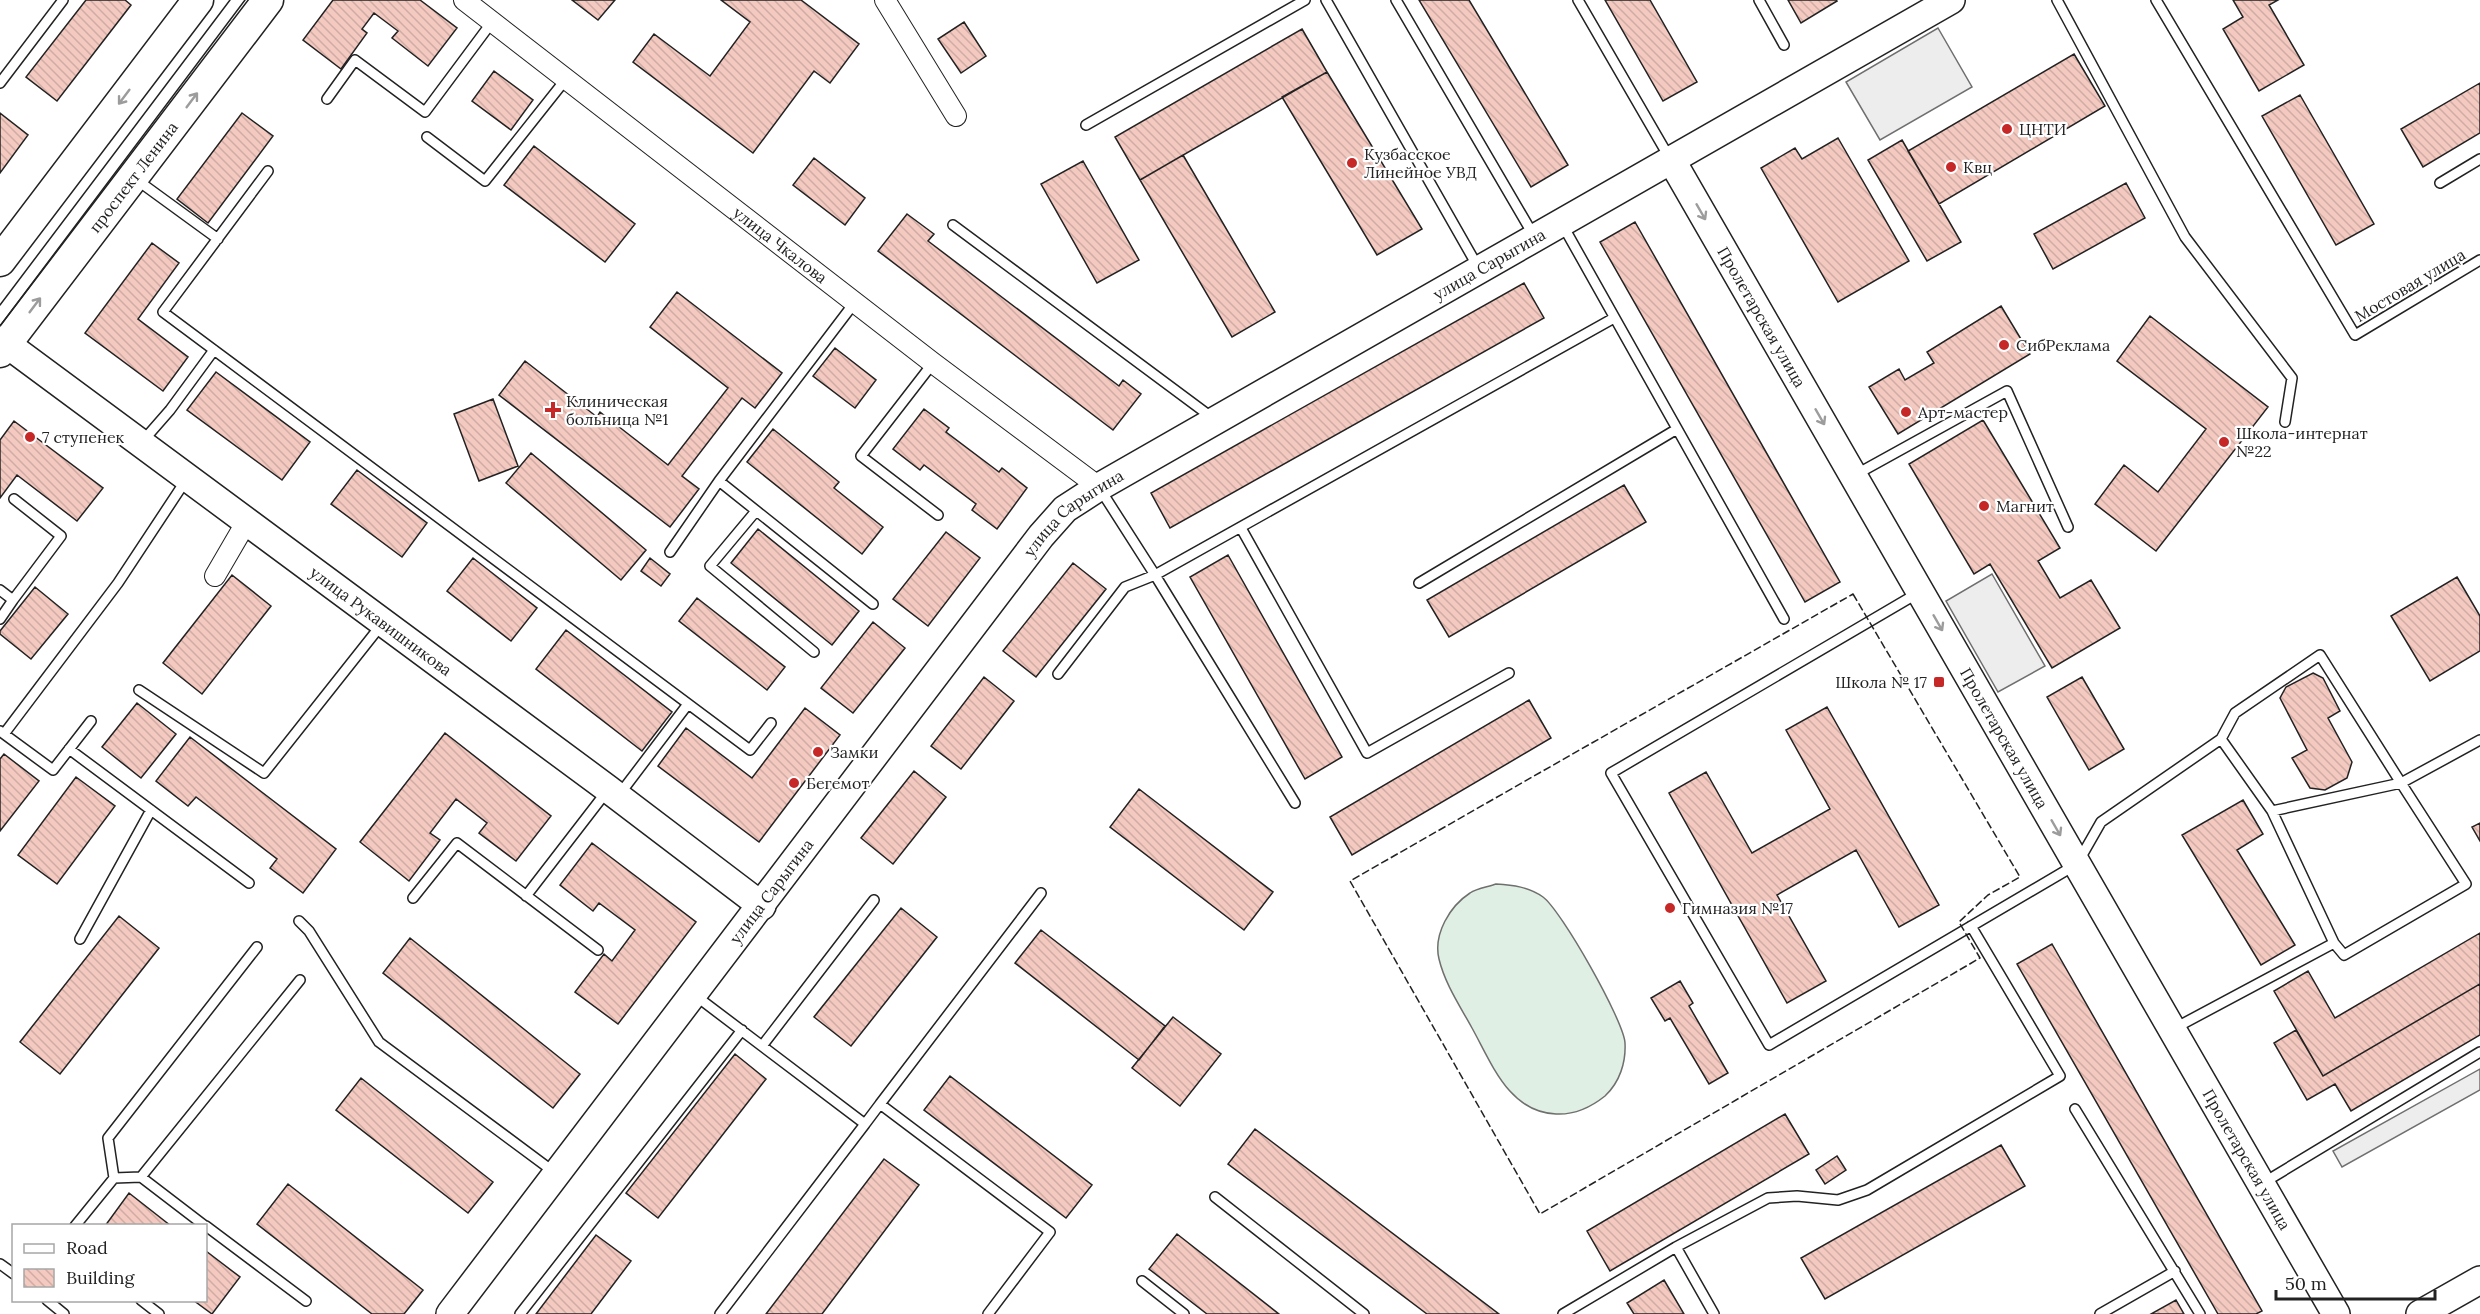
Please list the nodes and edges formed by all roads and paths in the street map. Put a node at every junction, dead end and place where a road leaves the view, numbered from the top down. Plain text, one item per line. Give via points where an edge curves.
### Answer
1 (63, 0) edge
2 (198, 0) edge
3 (268, 0) edge
4 (464, 0) edge
5 (885, 0) edge
6 (1305, 0) edge
7 (1326, 0) edge
8 (1396, 0) edge
9 (1578, 0) edge
10 (1759, 0) edge
11 (1951, 0) edge
12 (2057, 0) edge
13 (2156, 0) edge
14 (1918, 8) edge
15 (492, 22) junction
16 (1784, 45) dead end
17 (566, 79) junction
18 (0, 83) edge
19 (327, 99) dead end
20 (956, 116) dead end
21 (1086, 125) dead end
22 (427, 137) dead end
23 (2480, 159) edge
24 (1672, 161) junction
25 (268, 171) dead end
26 (133, 177) junction
27 (2440, 183) dead end
28 (1562, 224) junction
29 (953, 225) dead end
30 (218, 239) junction
31 (1535, 240) junction
32 (2480, 260) edge
33 (0, 261) edge
34 (1480, 271) junction
35 (855, 302) junction
36 (1614, 318) junction
37 (2, 345) edge
38 (214, 350) junction
39 (933, 363) junction
40 (1216, 420) junction
41 (2285, 422) dead end
42 (1677, 429) junction
43 (141, 444) junction
44 (1853, 476) junction
45 (187, 478) junction
46 (719, 481) junction
47 (1099, 487) junction
48 (14, 498) dead end
49 (756, 511) junction
50 (938, 514) dead end
51 (248, 521) junction
52 (2068, 527) dead end
53 (1241, 528) junction
54 (670, 552) dead end
55 (1155, 575) junction
56 (215, 576) dead end
57 (1419, 583) dead end
58 (0, 590) edge
59 (1920, 592) junction
60 (12, 600) junction
61 (873, 604) dead end
62 (1784, 619) dead end
63 (0, 620) edge
64 (384, 622) junction
65 (814, 652) dead end
66 (1509, 673) dead end
67 (1058, 674) dead end
68 (139, 690) dead end
69 (688, 704) junction
70 (91, 722) dead end
71 (771, 723) dead end
72 (2, 732) edge
73 (2221, 738) junction
74 (2480, 740) edge
75 (69, 749) junction
76 (2402, 783) junction
77 (613, 793) junction
78 (1295, 804) dead end
79 (151, 810) junction
80 (2272, 811) junction
81 (2077, 864) junction
82 (249, 883) dead end
83 (1041, 894) dead end
84 (526, 896) junction
85 (413, 898) dead end
86 (874, 900) dead end
87 (762, 906) junction
88 (299, 921) dead end
89 (1971, 926) junction
90 (80, 939) dead end
91 (2334, 943) junction
92 (257, 947) dead end
93 (598, 950) dead end
94 (300, 980) dead end
95 (694, 994) junction
96 (742, 1030) junction
97 (2171, 1030) junction
98 (762, 1046) junction
99 (2480, 1052) edge
100 (880, 1104) junction
101 (2075, 1109) dead end
102 (865, 1124) junction
103 (558, 1175) junction
104 (141, 1177) junction
105 (114, 1178) junction
106 (2261, 1184) junction
107 (1215, 1197) dead end
108 (77, 1224) edge
109 (202, 1224) edge
110 (207, 1227) edge
111 (1676, 1247) junction
112 (2175, 1271) junction
113 (2480, 1280) edge
114 (1142, 1281) dead end
115 (306, 1301) dead end
116 (49, 1302) edge
117 (144, 1302) edge
118 (64, 1314) edge
119 (159, 1314) edge
120 (450, 1314) edge
121 (520, 1314) edge
122 (720, 1314) edge
123 (988, 1314) edge
124 (1184, 1314) edge
125 (1364, 1314) edge
126 (1563, 1314) edge
127 (1714, 1314) edge
128 (2100, 1314) edge
129 (2200, 1314) edge
130 (2336, 1314) edge
131 (2420, 1314) edge

1 - 18 lane
2 -> 33 main road
26 -> 3 main road, проспект Ленина
4 - 15 street, улица Чкалова
5 - 20 street
6 - 21 lane
7 - 34 lane
8 - 31 lane
9 - 24 lane
10 - 16 lane
11 - 14 street, улица Сарыгина
12 - 41 lane via 2185,237 2292,378
13 - 32 lane, Мостовая улица via 2355,335
14 - 24 street, улица Сарыгина
15 - 17 street, улица Чкалова
15 - 19 lane via 425,112 355,60
17 - 22 lane via 485,181
17 - 35 street, улица Чкалова
23 - 27 lane
24 - 28 street, улица Сарыгина
24 -> 44 street, Пролетарская улица
25 - 30 lane
26 - 30 lane
37 -> 26 main road, проспект Ленина
28 - 31 street, улица Сарыгина
28 - 36 lane
29 - 40 lane
30 - 38 lane via 163,312
31 - 34 street, улица Сарыгина
34 - 40 street, улица Сарыгина
35 - 39 street, улица Чкалова
35 - 46 lane
36 - 42 lane
36 - 53 lane
37 - 43 street, улица Рукавишникова
38 - 43 lane
38 - 69 lane
39 - 47 street, улица Чкалова
39 - 50 lane via 861,456
40 - 47 street, улица Сарыгина
42 - 57 lane
42 - 62 lane
43 - 45 street, улица Рукавишникова
44 - 52 lane via 2007,391
44 - 59 street, Пролетарская улица
45 - 51 street, улица Рукавишникова
45 - 72 lane via 118,583
46 - 49 lane
46 - 54 lane
47 - 55 lane
47 - 87 street, улица Сарыгина via 1065,509 1041,536
48 - 60 lane via 61,536
49 - 61 lane
49 - 65 lane via 710,566
51 - 56 street
51 - 64 street, улица Рукавишникова
53 - 55 lane
53 - 66 lane via 1367,753
55 - 67 lane via 1125,586
55 - 78 lane
58 - 60 lane
59 -> 81 street, Пролетарская улица
59 - 89 lane via 1611,773 1768,1045
60 - 63 lane
64 - 68 lane via 264,773
64 - 77 street, улица Рукавишникова
69 - 71 lane via 750,750
69 - 77 lane
70 - 75 lane
72 - 75 lane via 53,770
73 - 76 lane via 2235,713 2320,655
73 - 80 lane
73 - 81 lane via 2101,822
74 - 76 lane
75 - 79 lane
76 - 80 lane
76 - 91 lane via 2466,885 2344,956
77 - 84 lane
77 - 87 street, улица Рукавишникова
79 - 82 lane
79 - 90 lane
80 - 91 lane
81 - 89 lane
81 - 97 street, Пролетарская улица
83 - 100 lane
84 - 85 lane via 457,843
84 - 93 lane
86 - 98 lane
87 - 95 street, улица Сарыгина
88 - 103 lane via 379,1042
89 - 111 lane via 2060,1076 1868,1190 1838,1200 1768,1198
91 - 97 lane
92 - 105 lane via 108,1138
94 - 104 lane
95 - 96 lane
95 - 103 street, улица Сарыгина
96 - 98 lane
96 - 121 lane
97 - 106 street, Пролетарская улица
98 - 102 lane
99 - 106 lane
100 - 102 lane
100 - 123 lane via 1050,1232
101 - 112 lane
102 - 122 lane
103 - 120 street, улица Сарыгина
104 - 105 lane
104 - 109 lane
105 - 108 lane
106 - 130 street, Пролетарская улица
107 - 125 lane
110 - 115 lane
111 - 126 lane
111 - 127 lane
112 - 128 lane
112 - 129 lane
113 - 131 street
114 - 124 lane
116 - 118 lane
117 - 119 lane

